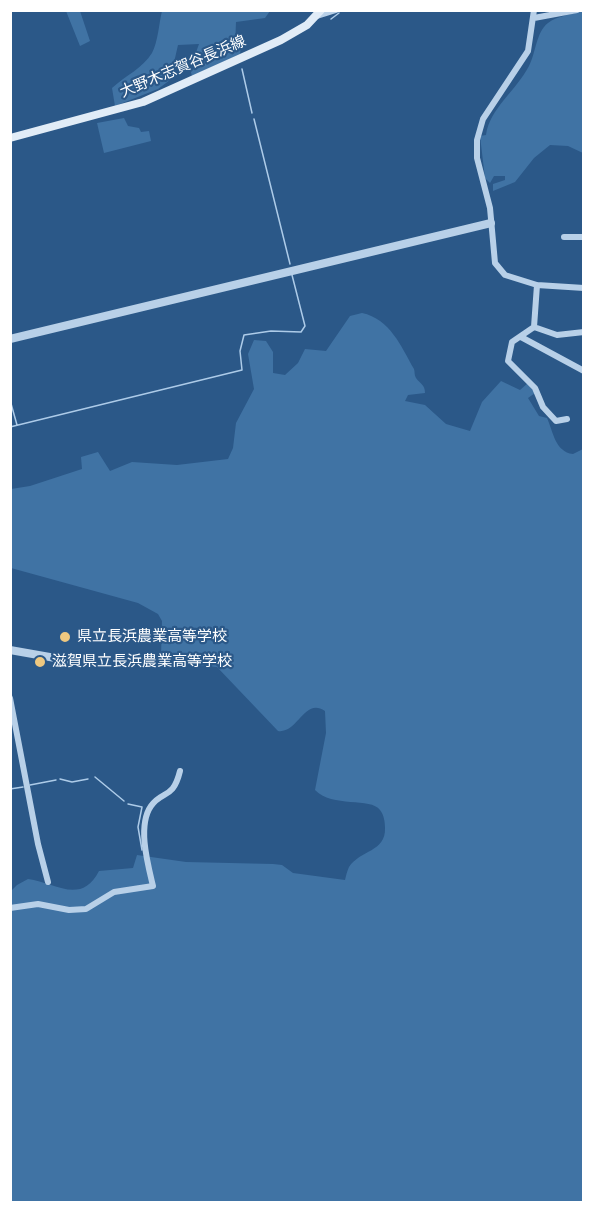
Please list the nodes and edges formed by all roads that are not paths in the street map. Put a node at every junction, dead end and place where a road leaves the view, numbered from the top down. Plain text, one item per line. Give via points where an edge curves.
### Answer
1 (336, 10) edge
2 (534, 10) edge
3 (577, 10) edge
4 (319, 13) edge
5 (534, 18) junction
6 (10, 138) edge
7 (491, 222) junction
8 (564, 237) dead end
9 (584, 237) edge
10 (537, 285) junction
11 (584, 288) edge
12 (534, 327) junction
13 (584, 332) edge
14 (521, 337) junction
15 (10, 339) edge
16 (583, 370) edge
17 (567, 418) dead end
18 (10, 650) edge
19 (78, 662) dead end
20 (10, 698) edge
21 (180, 771) dead end
22 (48, 882) dead end
23 (10, 908) edge

1 - 4 street
2 - 5 street
3 - 5 street
4 - 6 main road, 大野木志賀谷長浜線 via 281,40 143,102
5 - 7 street via 528,51 483,119 477,140 477,158
7 - 10 street via 495,263 505,275
7 - 15 street
8 - 9 street
10 - 11 street
10 - 12 street
12 - 13 street via 557,335
12 - 14 street
14 - 16 street
14 - 17 street via 512,342 508,361 536,388 551,418 556,422
18 - 19 street
20 - 22 street
21 - 23 street via 177,783 148,812 145,828 153,886 114,892 86,909 38,904

